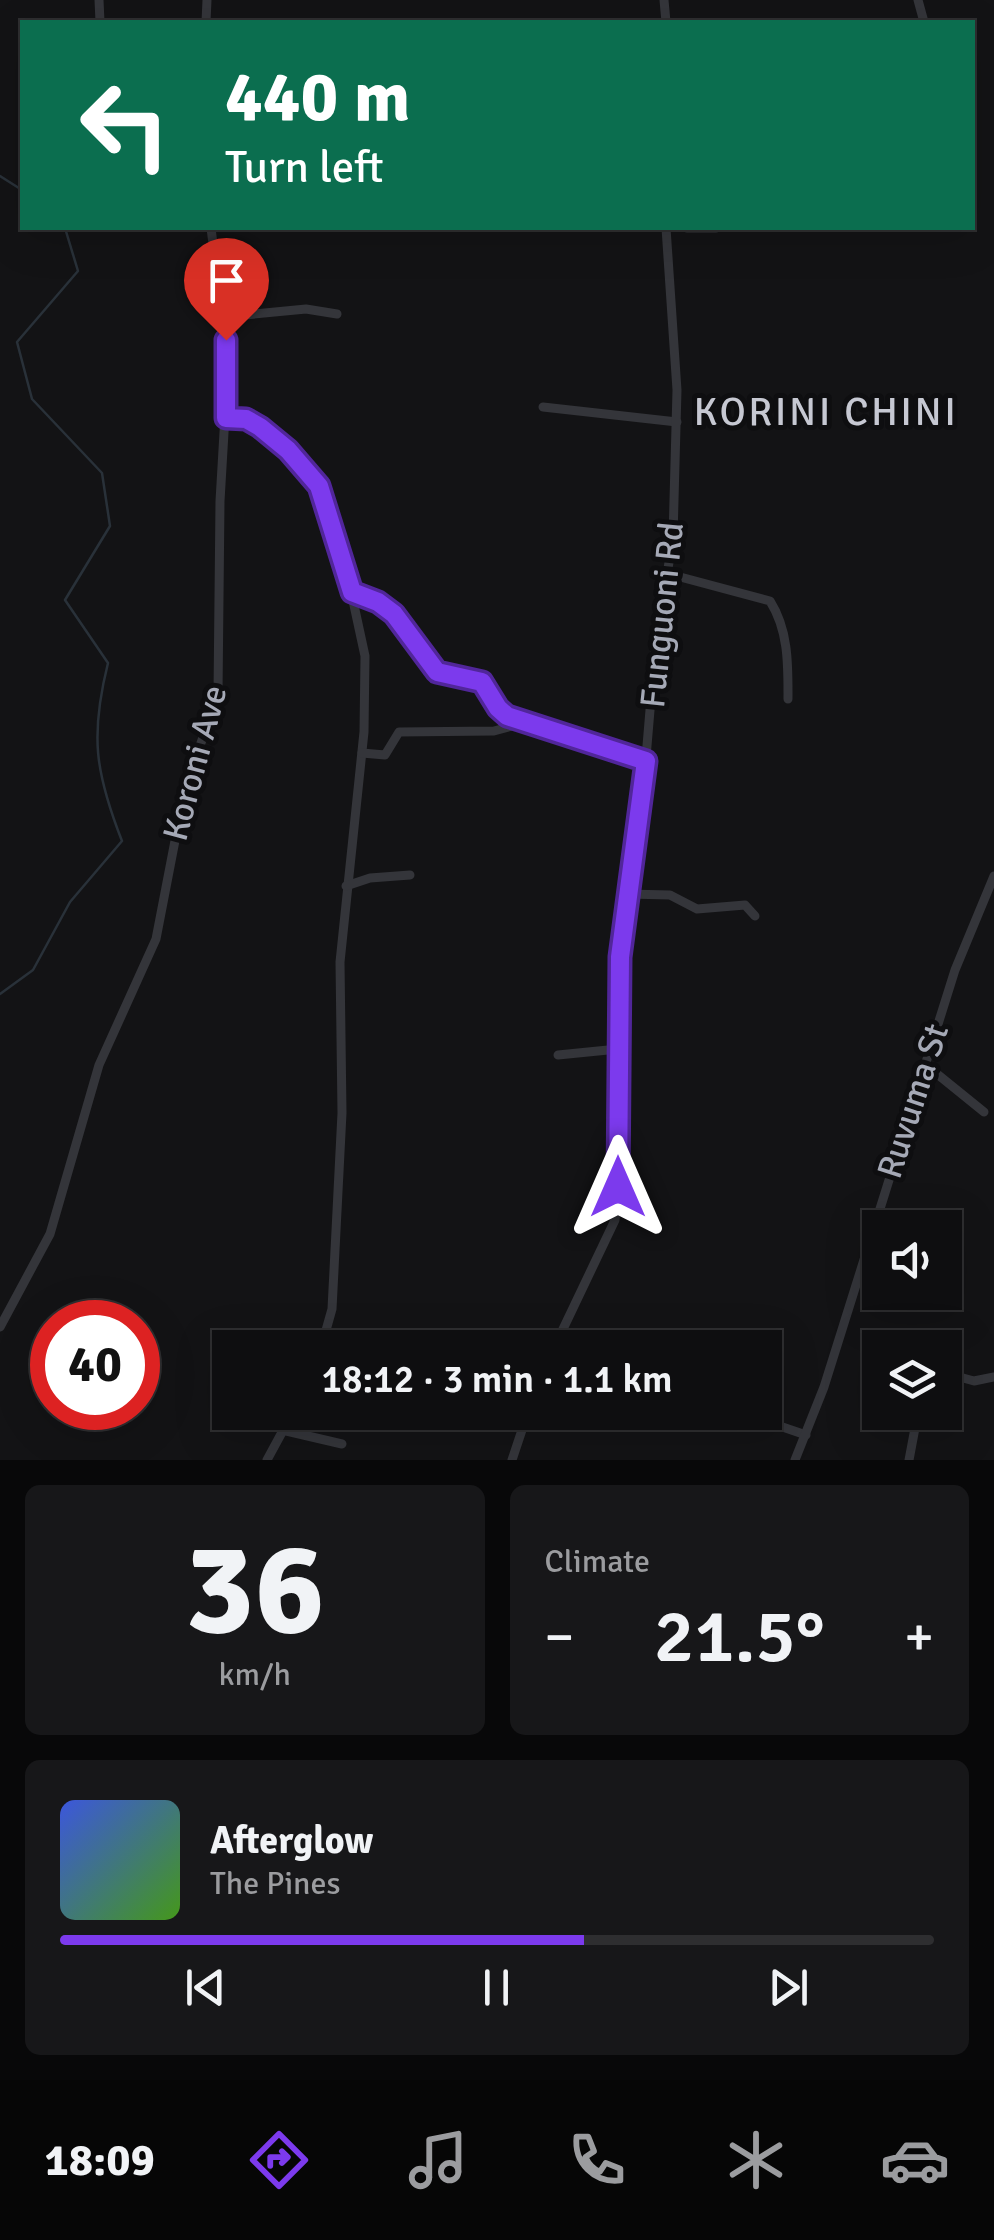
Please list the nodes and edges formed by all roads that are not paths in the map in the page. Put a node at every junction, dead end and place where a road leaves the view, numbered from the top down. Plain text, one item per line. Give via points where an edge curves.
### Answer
1 (211, 230) edge
2 (666, 230) edge
3 (337, 314) dead end
4 (224, 316) junction
5 (542, 407) dead end
6 (226, 418) junction
7 (677, 422) junction
8 (669, 574) junction
9 (352, 592) junction
10 (788, 699) dead end
11 (526, 722) junction
12 (362, 753) junction
13 (646, 761) junction
14 (410, 876) dead end
15 (994, 876) edge
16 (346, 886) junction
17 (627, 894) junction
18 (755, 916) dead end
19 (618, 1049) junction
20 (558, 1055) dead end
21 (926, 1065) junction
22 (984, 1112) dead end
23 (0, 1327) edge
24 (327, 1330) edge
25 (563, 1330) edge
26 (994, 1377) edge
27 (962, 1378) edge
28 (782, 1427) edge
29 (282, 1430) joint
30 (522, 1430) edge
31 (915, 1430) edge
32 (806, 1435) junction
33 (342, 1444) dead end
34 (266, 1460) edge
35 (512, 1460) edge
36 (795, 1460) edge
37 (910, 1460) edge

1 - 4 street, Koroni Ave
2 - 7 street, Funguoni Rd
3 - 4 street via 283,309
4 - 6 street, Koroni Ave
5 - 7 street
6 - 9 street via 260,427 319,486
6 - 23 street, Koroni Ave via 215,710 185,789 156,939 99,1065 50,1234
7 - 8 street, Funguoni Rd
8 - 10 street via 770,601 788,658
8 - 13 street, Funguoni Rd
9 - 11 street via 394,614 437,672 479,680 502,712
9 - 12 street via 365,666
11 - 12 street via 494,730 399,732 382,757
11 - 13 street
12 - 16 street
13 - 17 street, Funguoni Rd
14 - 16 street
15 - 21 street, Ruvuma St
16 - 24 street via 338,1203
17 - 18 street via 670,895 697,909 746,905
17 - 19 street, Funguoni Rd
19 - 20 street
19 - 25 street, Funguoni Rd via 615,1220
21 - 22 street
21 - 32 street, Ruvuma St
26 - 27 street
28 - 32 street
29 - 33 street
29 - 34 street
30 - 35 street
31 - 37 street
32 - 36 street, Ruvuma St

